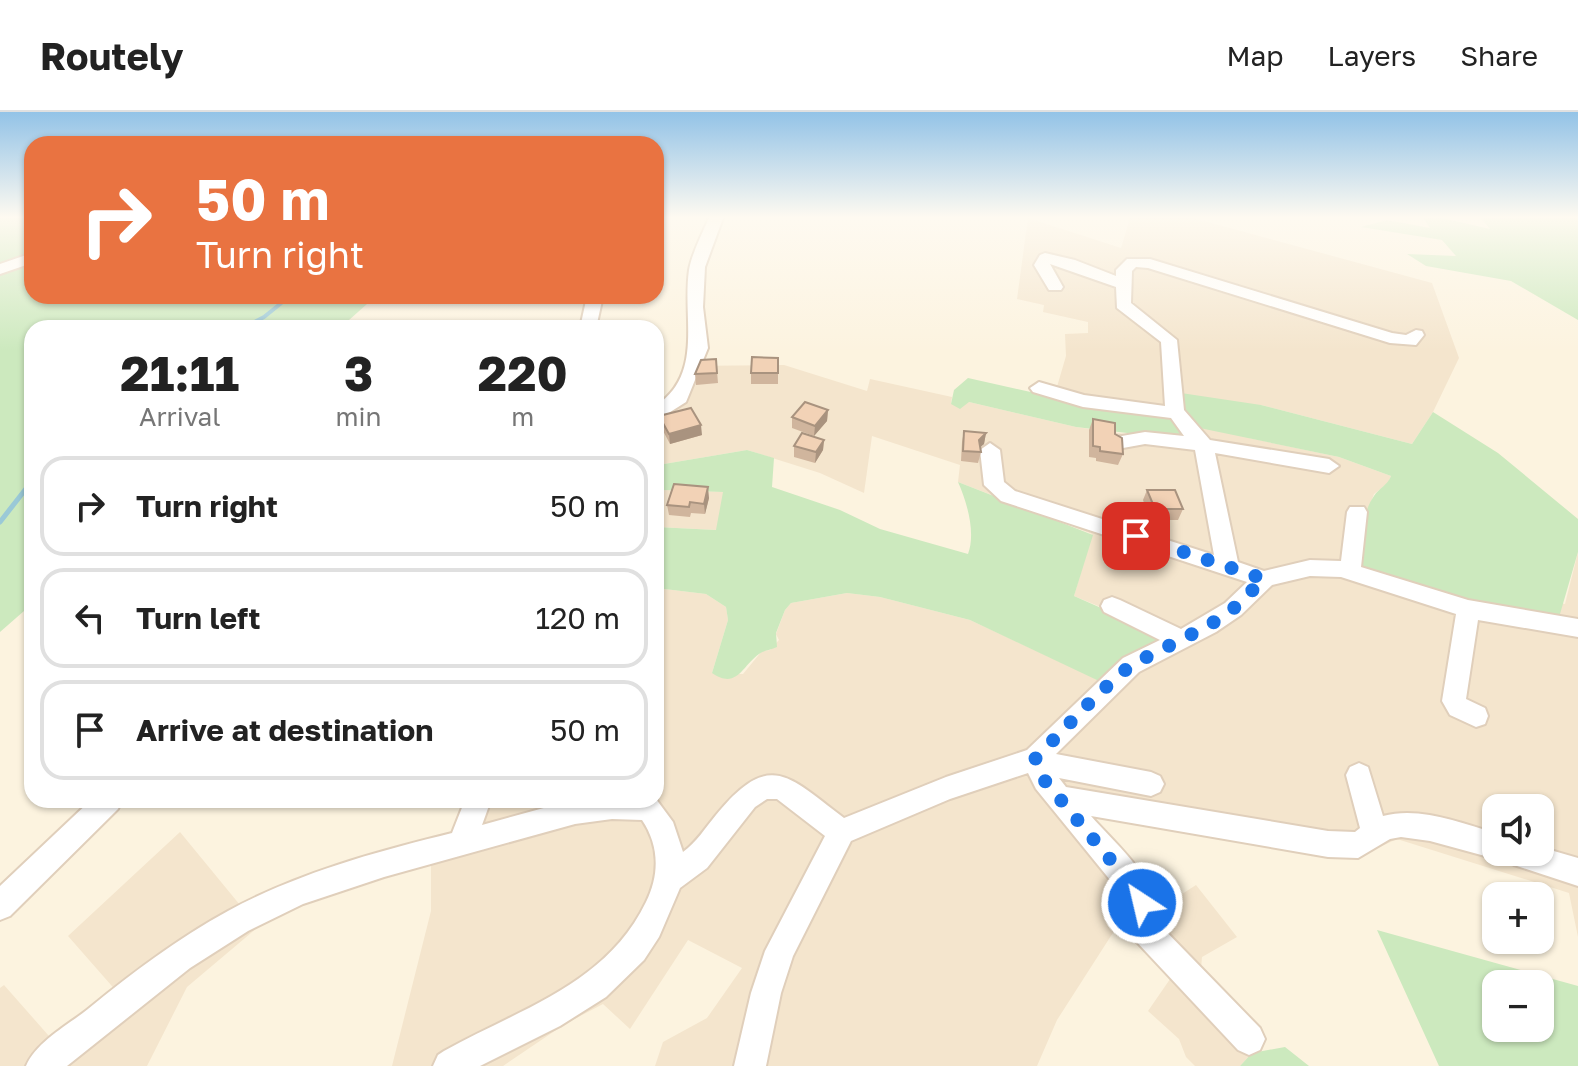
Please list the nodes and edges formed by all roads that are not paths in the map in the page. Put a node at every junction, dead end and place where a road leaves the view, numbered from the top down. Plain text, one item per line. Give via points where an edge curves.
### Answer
1 (699, 263) edge
2 (1043, 263) edge
3 (1068, 263) edge
4 (1131, 263) edge
5 (1144, 263) edge
6 (1122, 284) junction
7 (1055, 287) dead end
8 (1416, 335) dead end
9 (1039, 388) dead end
10 (664, 409) edge
11 (1177, 413) junction
12 (1123, 442) edge
13 (1204, 445) junction
14 (990, 450) dead end
15 (1329, 466) dead end
16 (1357, 512) dead end
17 (1228, 564) junction
18 (1350, 571) junction
19 (1264, 579) junction
20 (1112, 606) dead end
21 (1468, 609) junction
22 (1578, 628) edge
23 (1182, 640) junction
24 (1476, 716) dead end
25 (1035, 759) junction
26 (1359, 775) dead end
27 (1151, 784) dead end
28 (1059, 798) junction
29 (101, 808) edge
30 (475, 808) edge
31 (596, 808) edge
32 (645, 808) edge
33 (841, 832) junction
34 (1375, 835) junction
35 (1482, 842) edge
36 (461, 844) junction
37 (1554, 864) edge
38 (1578, 872) edge
39 (670, 878) junction
40 (0, 906) edge
41 (1249, 1039) dead end
42 (42, 1066) edge
43 (449, 1066) edge
44 (750, 1066) edge

1 - 10 street via 699,348 680,398
2 - 7 street
3 - 6 street
4 - 6 street
5 - 8 street via 1390,338 1410,341
6 - 11 street via 1125,309 1157,328 1170,343
9 - 11 street via 1100,404
11 - 13 street
12 - 13 street via 1145,438
13 - 15 street
13 - 17 street
14 - 17 street via 994,485 1008,496
16 - 18 street
17 - 19 street
18 - 19 street via 1310,568
18 - 21 street
19 - 23 street via 1233,609
20 - 23 street
21 - 22 street
21 - 24 street via 1454,701
23 - 25 street via 1142,658 1112,680
25 - 27 street
25 - 28 street
25 - 33 street
26 - 34 street
28 - 34 street via 1328,844 1358,845
28 - 41 street via 1139,894 1143,928
29 - 40 street
30 - 36 street
31 - 36 street
32 - 39 street via 664,827
33 - 39 street via 782,787 763,787 721,824 697,859
33 - 44 street via 780,951
34 - 35 street via 1391,825 1416,825
36 - 42 street via 340,878 259,910 210,936 150,979
37 - 38 street
39 - 43 street via 652,925 625,962 588,994

